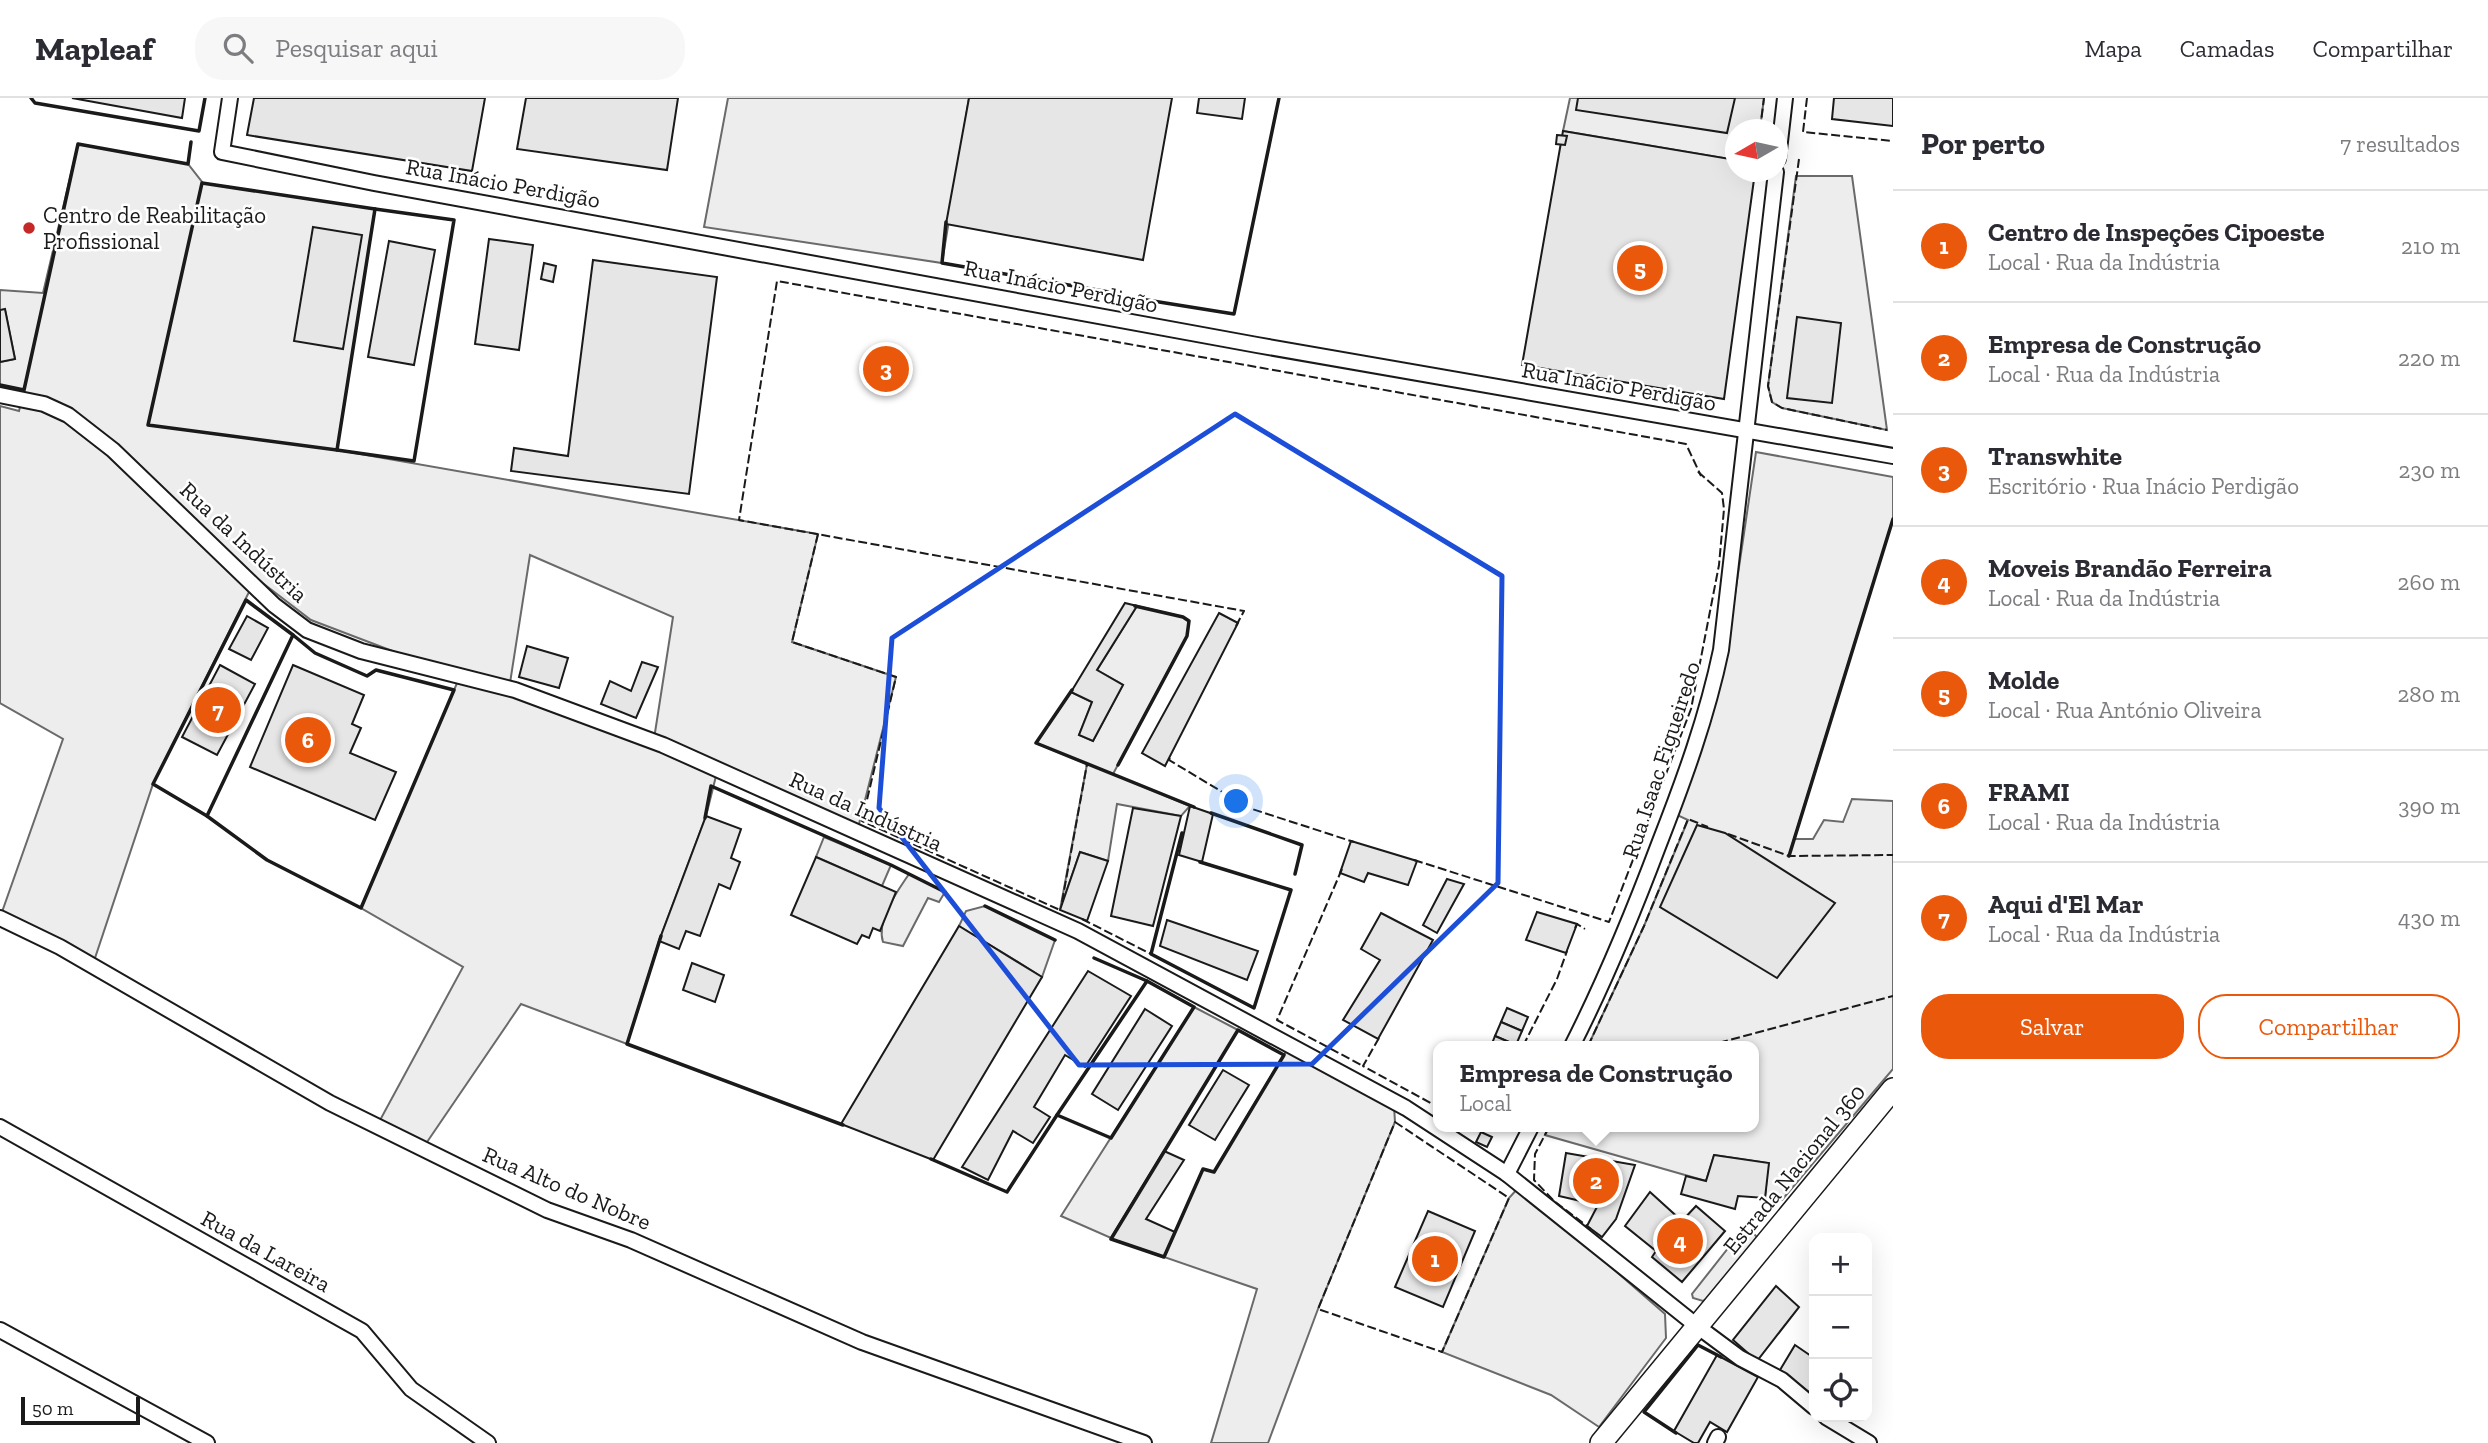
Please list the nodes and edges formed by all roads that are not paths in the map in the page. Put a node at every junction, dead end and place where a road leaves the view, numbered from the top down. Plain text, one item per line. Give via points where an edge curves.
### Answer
1 (230, 98) edge
2 (1784, 98) edge
3 (1782, 119) edge
4 (1775, 182) edge
5 (0, 395) edge
6 (1746, 431) junction
7 (1893, 456) edge
8 (0, 918) edge
9 (1574, 1041) edge
10 (1893, 1090) edge
11 (1433, 1126) edge
12 (0, 1127) edge
13 (1443, 1132) edge
14 (1528, 1132) edge
15 (1507, 1174) junction
16 (1696, 1326) junction
17 (0, 1330) edge
18 (1809, 1403) edge
19 (1834, 1422) edge
20 (206, 1443) edge
21 (488, 1443) edge
22 (1144, 1443) edge
23 (1601, 1443) edge
24 (1869, 1443) edge

1 - 6 street, Rua Inácio Perdigão via 222,152
2 - 3 street
4 - 6 street, Rua Isaac Figueiredo
5 - 11 street, Rua da Indústria via 44,404 68,415 113,450 274,605 307,629 361,651 516,690 663,745 1066,926
6 - 7 street, Rua Inácio Perdigão
6 - 9 street, Rua Isaac Figueiredo via 1721,650 1711,695 1628,924
8 - 22 street, Rua Alto do Nobre via 60,947 330,1102 547,1210 631,1240 862,1342
10 - 16 main road, Estrada Nacional 360
12 - 21 street, Rua da Lareira via 362,1331 411,1389
13 - 15 street, Rua da Indústria
14 - 15 street
15 - 16 street, Rua da Indústria
16 - 18 street, Rua da Indústria via 1740,1358 1782,1380
16 - 23 main road, Estrada Nacional 360
17 - 20 street
19 - 24 street

